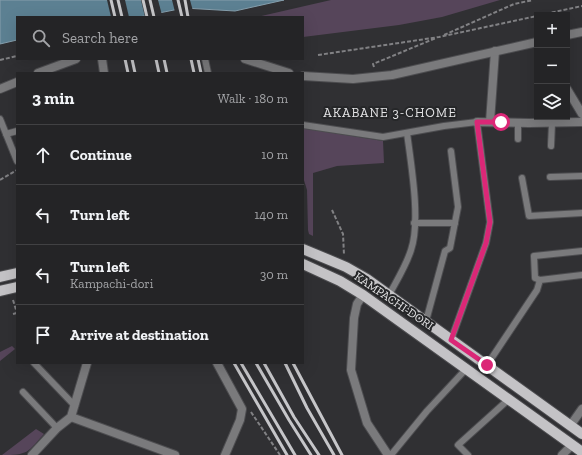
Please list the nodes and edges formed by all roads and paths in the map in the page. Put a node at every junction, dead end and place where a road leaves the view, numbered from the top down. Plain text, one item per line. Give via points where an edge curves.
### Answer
1 (533, 0) edge
2 (582, 6) edge
3 (553, 12) edge
4 (534, 16) edge
5 (582, 32) edge
6 (570, 34) edge
7 (439, 37) junction
8 (534, 43) edge
9 (494, 51) junction
10 (318, 55) dead end
11 (16, 56) edge
12 (0, 60) edge
13 (73, 60) edge
14 (102, 60) edge
15 (205, 60) edge
16 (248, 60) edge
17 (374, 67) dead end
18 (41, 72) edge
19 (104, 72) edge
20 (208, 72) edge
21 (286, 72) edge
22 (304, 76) edge
23 (16, 82) edge
24 (0, 89) edge
25 (570, 94) edge
26 (582, 114) edge
27 (0, 119) edge
28 (477, 122) junction
29 (490, 122) junction
30 (582, 122) edge
31 (518, 123) junction
32 (552, 123) junction
33 (304, 125) edge
34 (16, 131) edge
35 (407, 133) junction
36 (6, 134) junction
37 (518, 140) dead end
38 (551, 146) dead end
39 (451, 151) dead end
40 (16, 159) edge
41 (16, 171) edge
42 (582, 176) edge
43 (550, 177) dead end
44 (522, 178) dead end
45 (0, 180) edge
46 (332, 210) dead end
47 (582, 213) edge
48 (414, 223) junction
49 (455, 223) junction
50 (304, 249) edge
51 (582, 251) edge
52 (344, 255) dead end
53 (304, 266) edge
54 (16, 273) edge
55 (582, 275) edge
56 (0, 277) edge
57 (540, 280) junction
58 (16, 287) edge
59 (0, 291) edge
60 (363, 295) junction
61 (389, 295) junction
62 (13, 300) dead end
63 (16, 310) edge
64 (16, 313) edge
65 (12, 314) dead end
66 (426, 321) junction
67 (451, 340) junction
68 (35, 364) edge
69 (87, 364) edge
70 (218, 364) edge
71 (487, 365) junction
72 (467, 368) junction
73 (23, 392) dead end
74 (509, 399) junction
75 (75, 406) junction
76 (245, 407) junction
77 (582, 408) edge
78 (71, 417) junction
79 (57, 428) junction
80 (575, 430) edge
81 (569, 442) junction
82 (582, 452) edge
83 (32, 455) edge
84 (176, 455) edge
85 (225, 455) edge
86 (280, 455) edge
87 (390, 455) edge
88 (468, 455) edge
89 (562, 455) edge

1 - 7 path via 514,4
2 - 3 path
4 - 7 path
5 - 6 street
7 - 10 path
7 - 17 path via 373,64
8 - 9 street
9 - 22 street via 372,78
9 - 29 street
11 - 12 path
13 - 18 street
14 - 19 street
15 - 20 lane
16 - 21 street
23 - 24 street
25 - 26 street
27 - 36 lane
28 - 29 street
28 - 35 lane
28 - 67 lane via 490,222 486,243
29 - 31 street
30 - 32 street
31 - 32 street
31 - 37 lane
32 - 38 lane
33 - 35 lane via 382,137
34 - 36 lane
35 - 48 lane via 414,184
36 - 40 lane
39 - 49 lane via 458,207
41 - 45 path
42 - 43 lane
44 - 47 lane via 529,216
46 - 52 path via 343,234
48 - 49 lane
48 - 61 lane via 412,249
49 - 66 lane via 450,248 445,251
50 - 61 main road, KAMPACHI-DORI via 350,269
51 - 57 lane via 534,256 535,278
53 - 60 main road, KAMPACHI-DORI via 340,281
54 - 56 main road
55 - 57 lane
57 - 71 lane via 537,290
58 - 59 main road
60 - 72 main road, KAMPACHI-DORI
60 - 87 street via 357,304 354,318 351,370 367,423
61 - 66 main road, KAMPACHI-DORI
62 - 63 path
64 - 65 path
66 - 67 main road, KAMPACHI-DORI
67 - 71 main road, KAMPACHI-DORI
68 - 75 lane
69 - 75 street
70 - 76 street
71 - 80 main road, KAMPACHI-DORI
72 - 74 main road, KAMPACHI-DORI
72 - 87 lane
73 - 79 lane
74 - 81 main road, KAMPACHI-DORI
74 - 88 lane via 458,445
75 - 78 street
76 - 85 street
76 - 86 path
77 - 80 street
78 - 79 street
78 - 84 street
79 - 83 street
80 - 81 main road
81 - 82 main road, KAMPACHI-DORI
81 - 89 street

